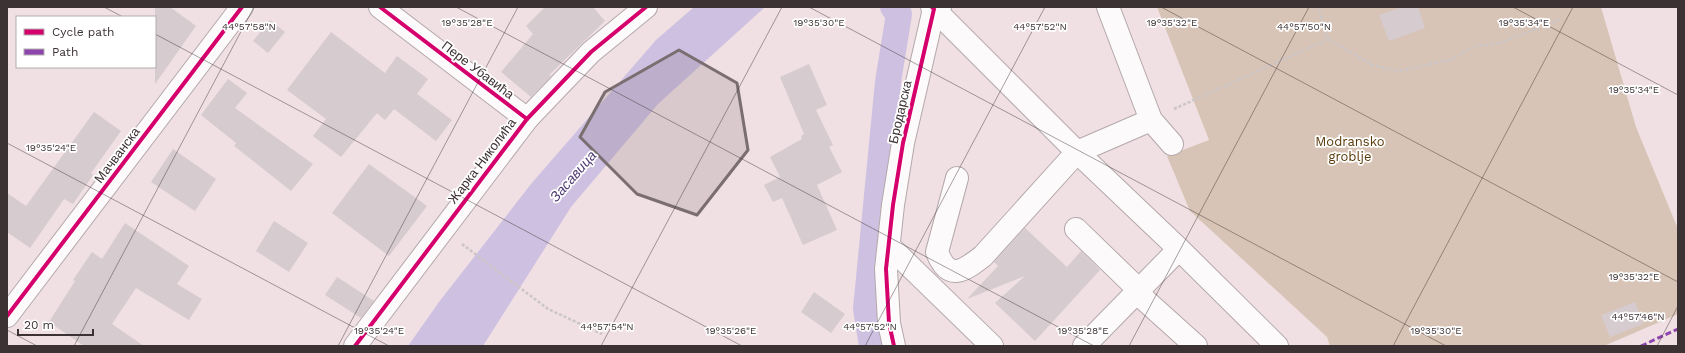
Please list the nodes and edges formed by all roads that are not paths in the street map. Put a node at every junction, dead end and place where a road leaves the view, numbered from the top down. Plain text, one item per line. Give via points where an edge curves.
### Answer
1 (242, 7) edge
2 (380, 7) edge
3 (646, 7) edge
4 (1108, 7) edge
5 (936, 8) edge
6 (526, 119) junction
7 (1150, 120) junction
8 (1172, 144) dead end
9 (1077, 152) junction
10 (957, 178) dead end
11 (1076, 229) dead end
12 (890, 246) junction
13 (1180, 248) junction
14 (1138, 291) junction
15 (7, 316) edge
16 (356, 346) edge
17 (894, 346) edge
18 (992, 346) edge
19 (1084, 346) edge
20 (1196, 346) edge
21 (1278, 346) edge

1 - 15 street, Мачванска
2 - 6 street, Пере Убавића
3 - 6 street, Жарка Николића via 591,52
4 - 7 street
5 - 9 street
5 - 12 street, Бродарска via 903,143 893,205
6 - 16 street, Жарка Николића
7 - 8 street
7 - 9 street
9 - 10 street via 983,256 958,272 944,265 937,252
9 - 13 street
11 - 14 street
12 - 17 street, Бродарска via 886,269 889,323
12 - 18 street
13 - 14 street
13 - 21 street
14 - 19 street
14 - 20 street

